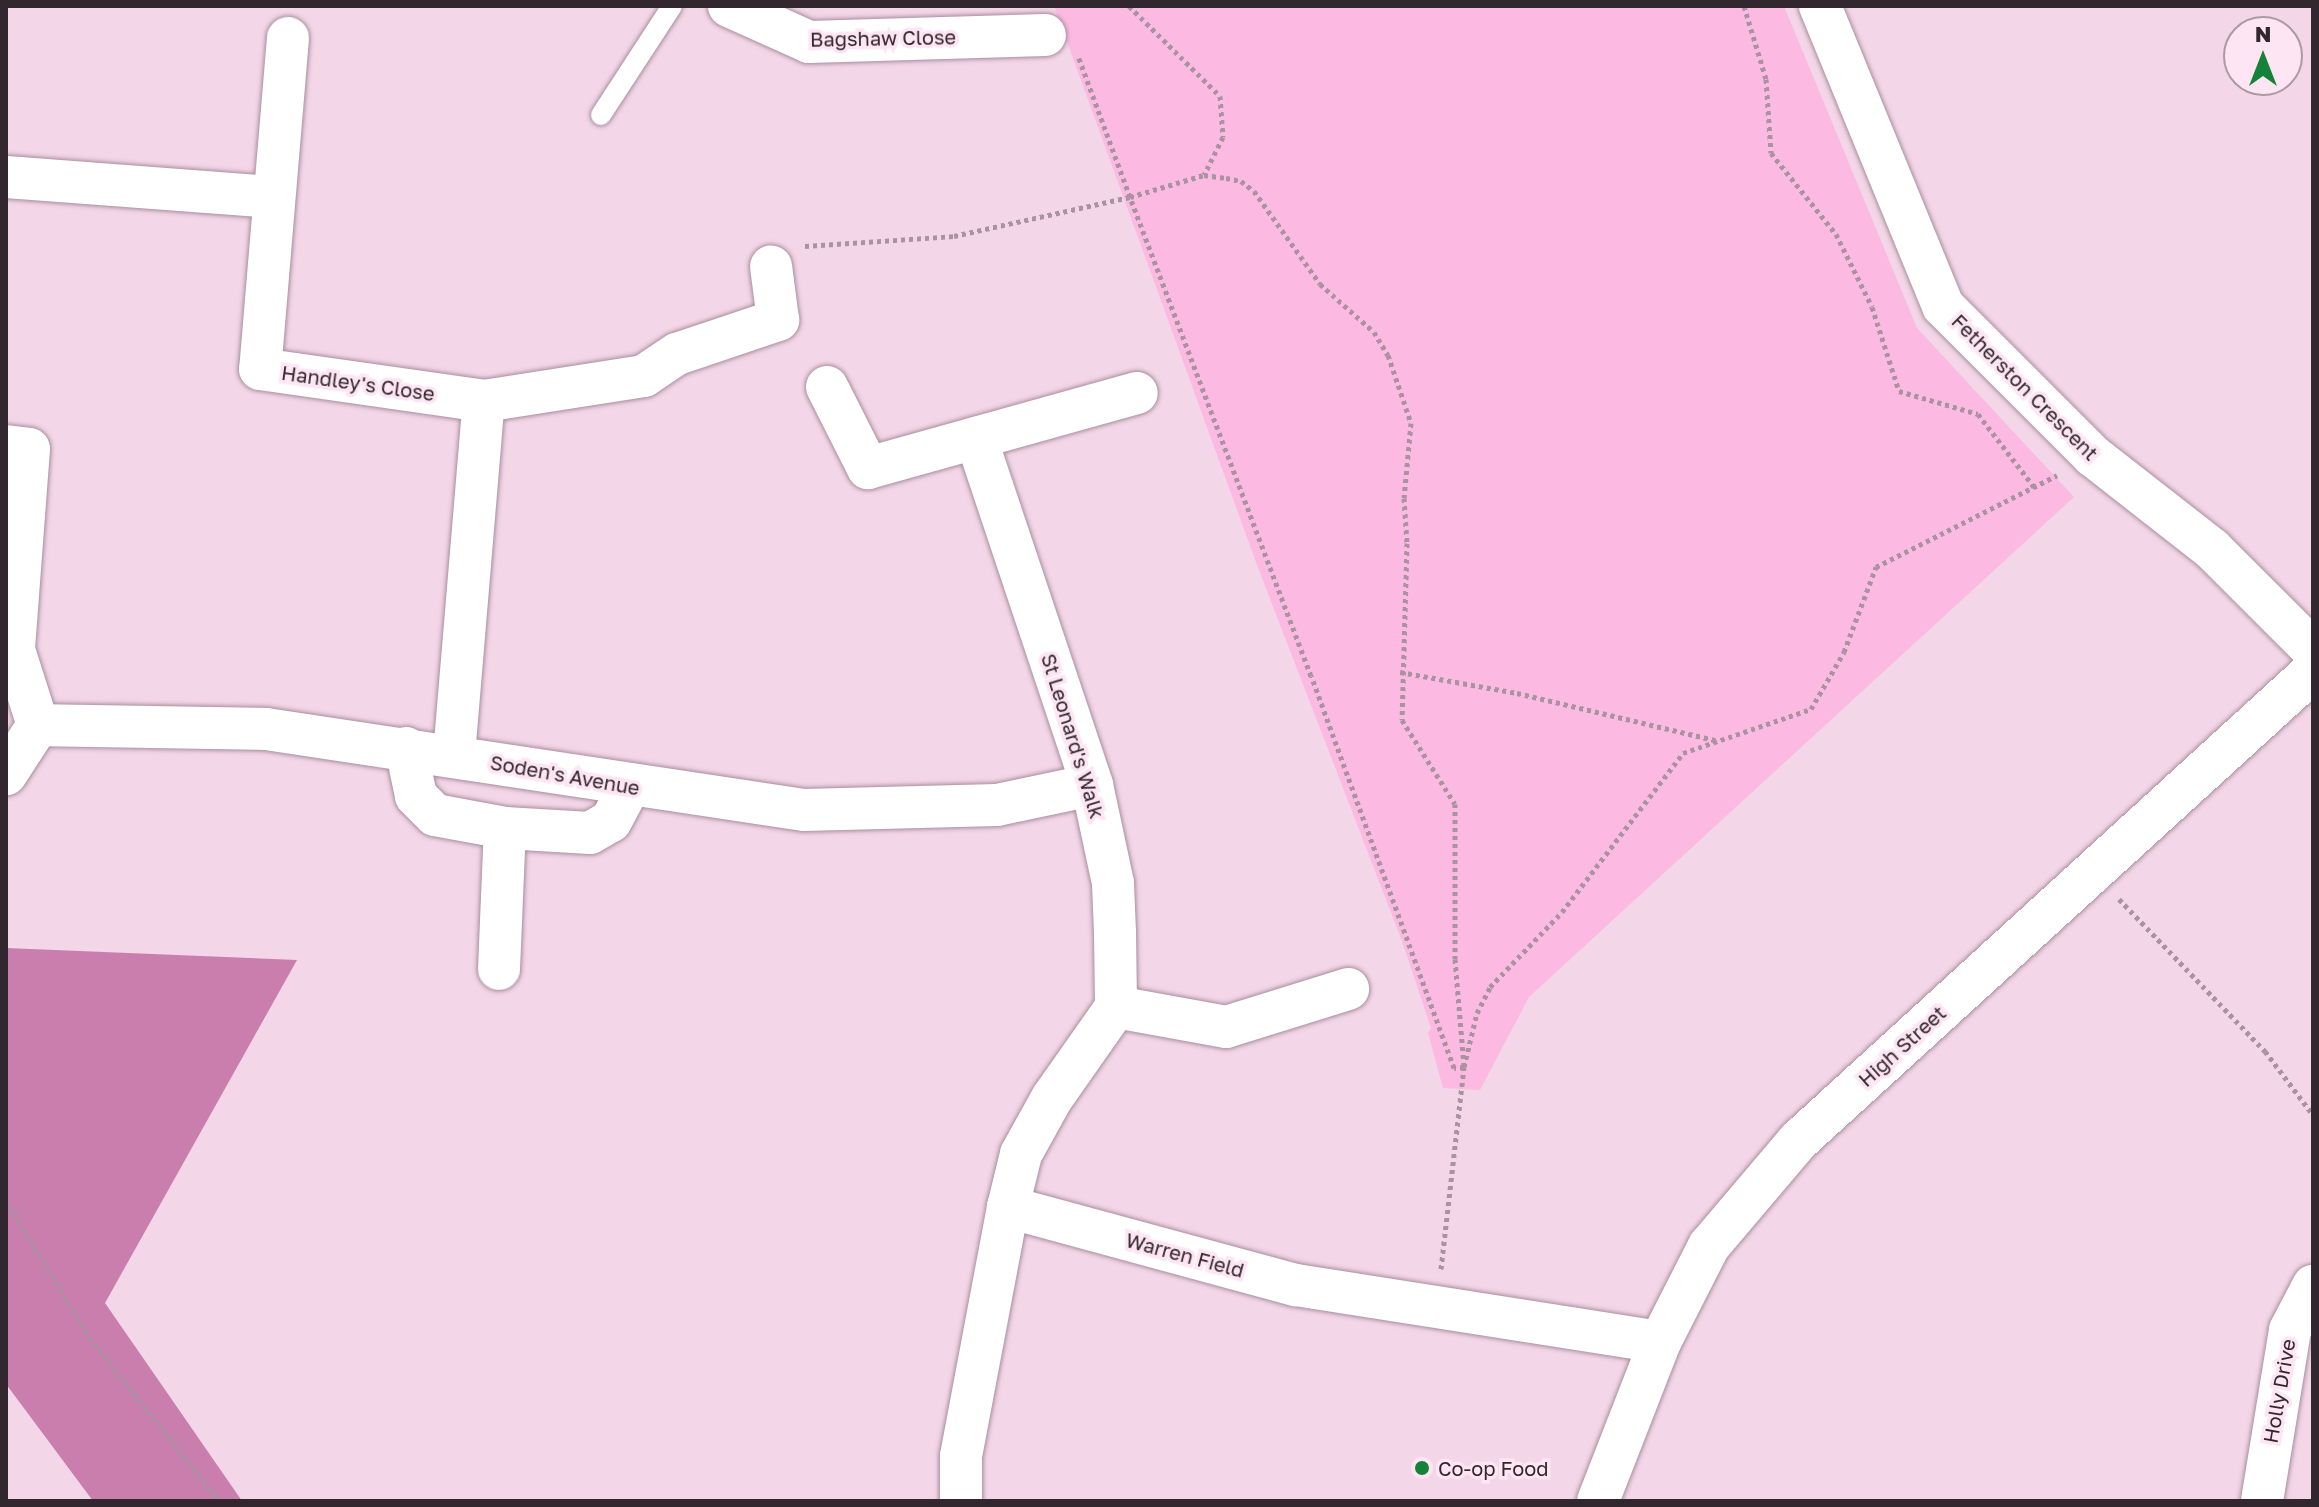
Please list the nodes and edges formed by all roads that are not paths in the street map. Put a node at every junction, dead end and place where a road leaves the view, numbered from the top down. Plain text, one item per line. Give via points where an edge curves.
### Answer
1 (672, 6) edge
2 (729, 6) edge
3 (1820, 6) edge
4 (288, 38) dead end
5 (1061, 42) road end
6 (601, 115) dead end
7 (6, 177) edge
8 (273, 197) junction
9 (771, 266) road end
10 (827, 387) dead end
11 (1137, 393) dead end
12 (484, 401) junction
13 (976, 438) junction
14 (18, 448) edge
15 (2313, 650) edge
16 (2313, 671) edge
17 (38, 725) junction
18 (406, 748) junction
19 (454, 755) junction
20 (6, 774) edge
21 (1092, 785) junction
22 (629, 787) junction
23 (505, 828) junction
24 (499, 969) dead end
25 (1348, 989) dead end
26 (1116, 1007) junction
27 (1008, 1207) junction
28 (2313, 1286) edge
29 (1660, 1342) junction
30 (961, 1501) edge
31 (1598, 1501) edge
32 (2262, 1501) edge

1 - 6 lane
2 - 5 street, Bagshaw Close via 809,42
3 - 15 street, Fetherston Crescent via 1943,306 2093,456 2212,549
4 - 8 street, Handley's Close
7 - 8 street
8 - 12 street, Handley's Close via 260,369
9 - 12 street, Handley's Close via 778,320 677,354 644,376
10 - 13 street via 868,468
11 - 13 street
12 - 19 street
13 - 21 street, St Leonard's Walk
14 - 17 street via 14,650
16 - 29 street, High Street via 1798,1141 1709,1246
17 - 18 street, Soden's Avenue via 266,729
17 - 20 street
18 - 19 street, Soden's Avenue
18 - 23 street via 416,796 435,815
19 - 22 street, Soden's Avenue
21 - 22 street, Soden's Avenue via 997,805 818,810
21 - 26 street, St Leonard's Walk via 1113,883
22 - 23 street via 611,821 590,833
23 - 24 street
25 - 26 street via 1226,1027
26 - 27 street via 1052,1098 1021,1154
27 - 29 street, Warren Field via 1296,1285
27 - 30 street via 961,1456
28 - 32 street, Holly Drive via 2290,1330
29 - 31 street, High Street

